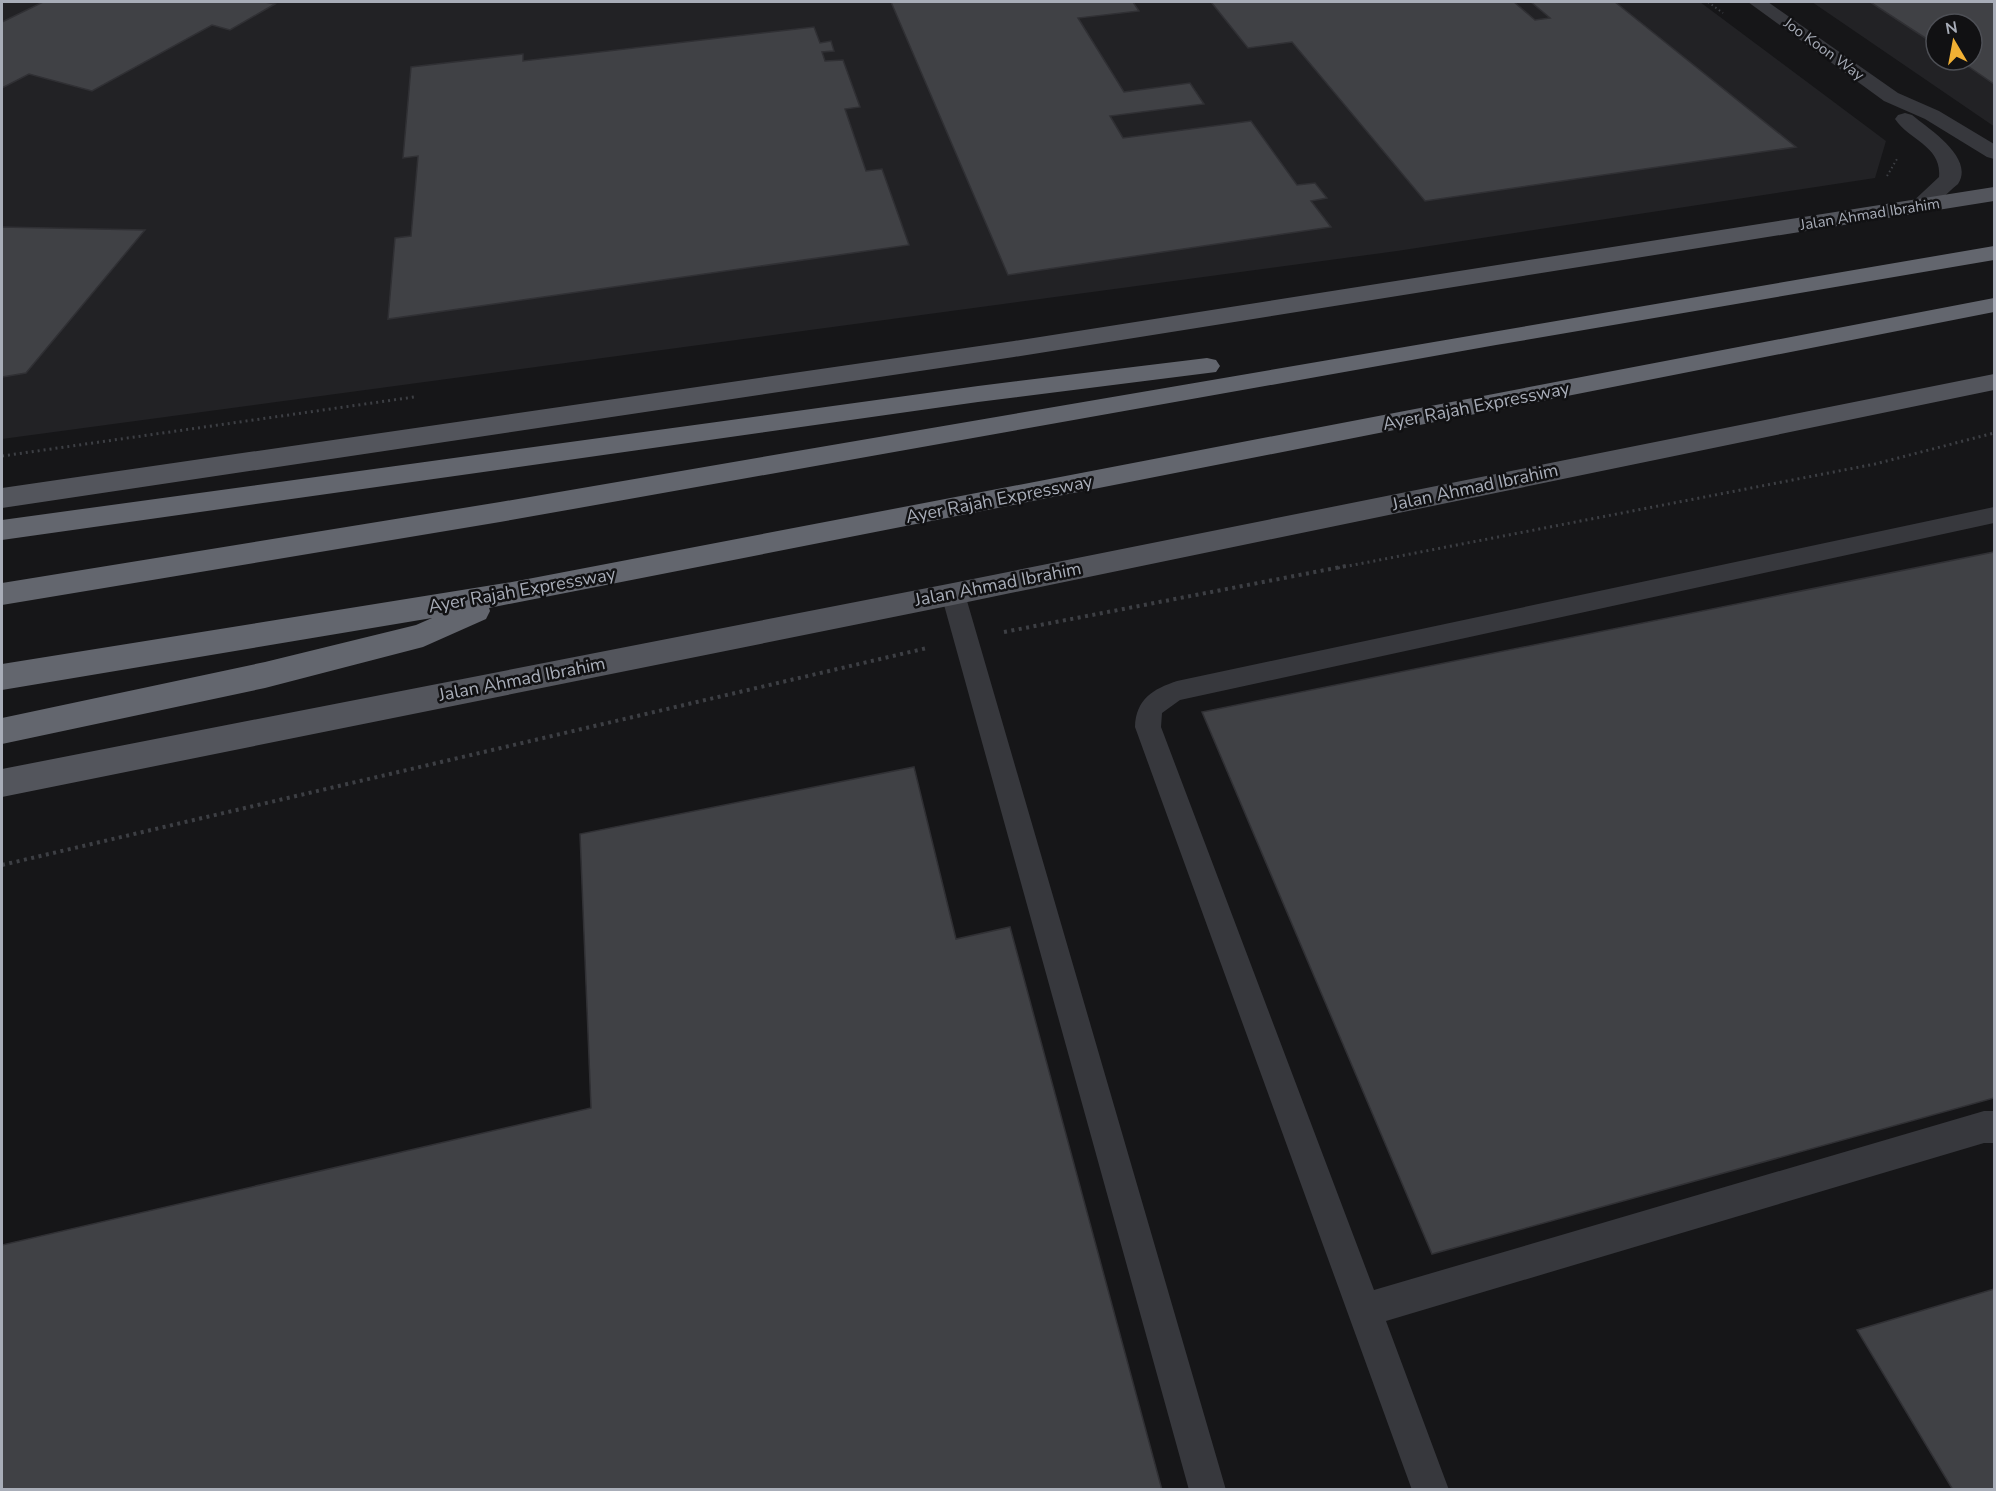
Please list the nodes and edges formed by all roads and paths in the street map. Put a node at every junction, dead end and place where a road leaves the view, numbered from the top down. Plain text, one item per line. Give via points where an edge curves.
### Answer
1 (1708, 2) edge
2 (1757, 2) edge
3 (1726, 15) dead end
4 (1891, 97) junction
5 (1899, 150) dead end
6 (1995, 153) edge
7 (1885, 179) dead end
8 (1995, 194) edge
9 (1919, 206) junction
10 (1995, 253) edge
11 (1995, 305) edge
12 (1599, 317) junction
13 (1995, 382) edge
14 (417, 396) dead end
15 (2, 456) edge
16 (2, 498) edge
17 (1995, 515) edge
18 (2, 530) edge
19 (2, 594) edge
20 (512, 594) junction
21 (953, 594) junction
22 (2, 677) edge
23 (2, 731) edge
24 (2, 783) edge
25 (1995, 1127) edge
26 (1365, 1310) junction
27 (1208, 1490) edge
28 (1431, 1490) edge

1 - 3 path
2 - 4 street, Joo Koon Way
4 - 6 street, Joo Koon Way via 1932,115
4 - 9 street, Joo Koon Way via 1905,120 1940,148 1952,164 1950,178
5 - 7 path
8 - 9 main road, Jalan Ahmad Ibrahim
9 - 16 main road, Jalan Ahmad Ibrahim via 1014,349
10 - 12 highway
11 - 20 highway, Ayer Rajah Expressway
12 - 18 highway via 978,394
12 - 19 highway via 306,547
13 - 21 main road, Jalan Ahmad Ibrahim
14 - 15 path
17 - 26 lane via 1177,691 1151,705 1148,727
20 - 22 highway, Ayer Rajah Expressway
20 - 23 highway via 423,635 265,675
21 - 24 main road, Jalan Ahmad Ibrahim
21 - 27 lane
25 - 26 lane via 1984,1127
26 - 28 lane

